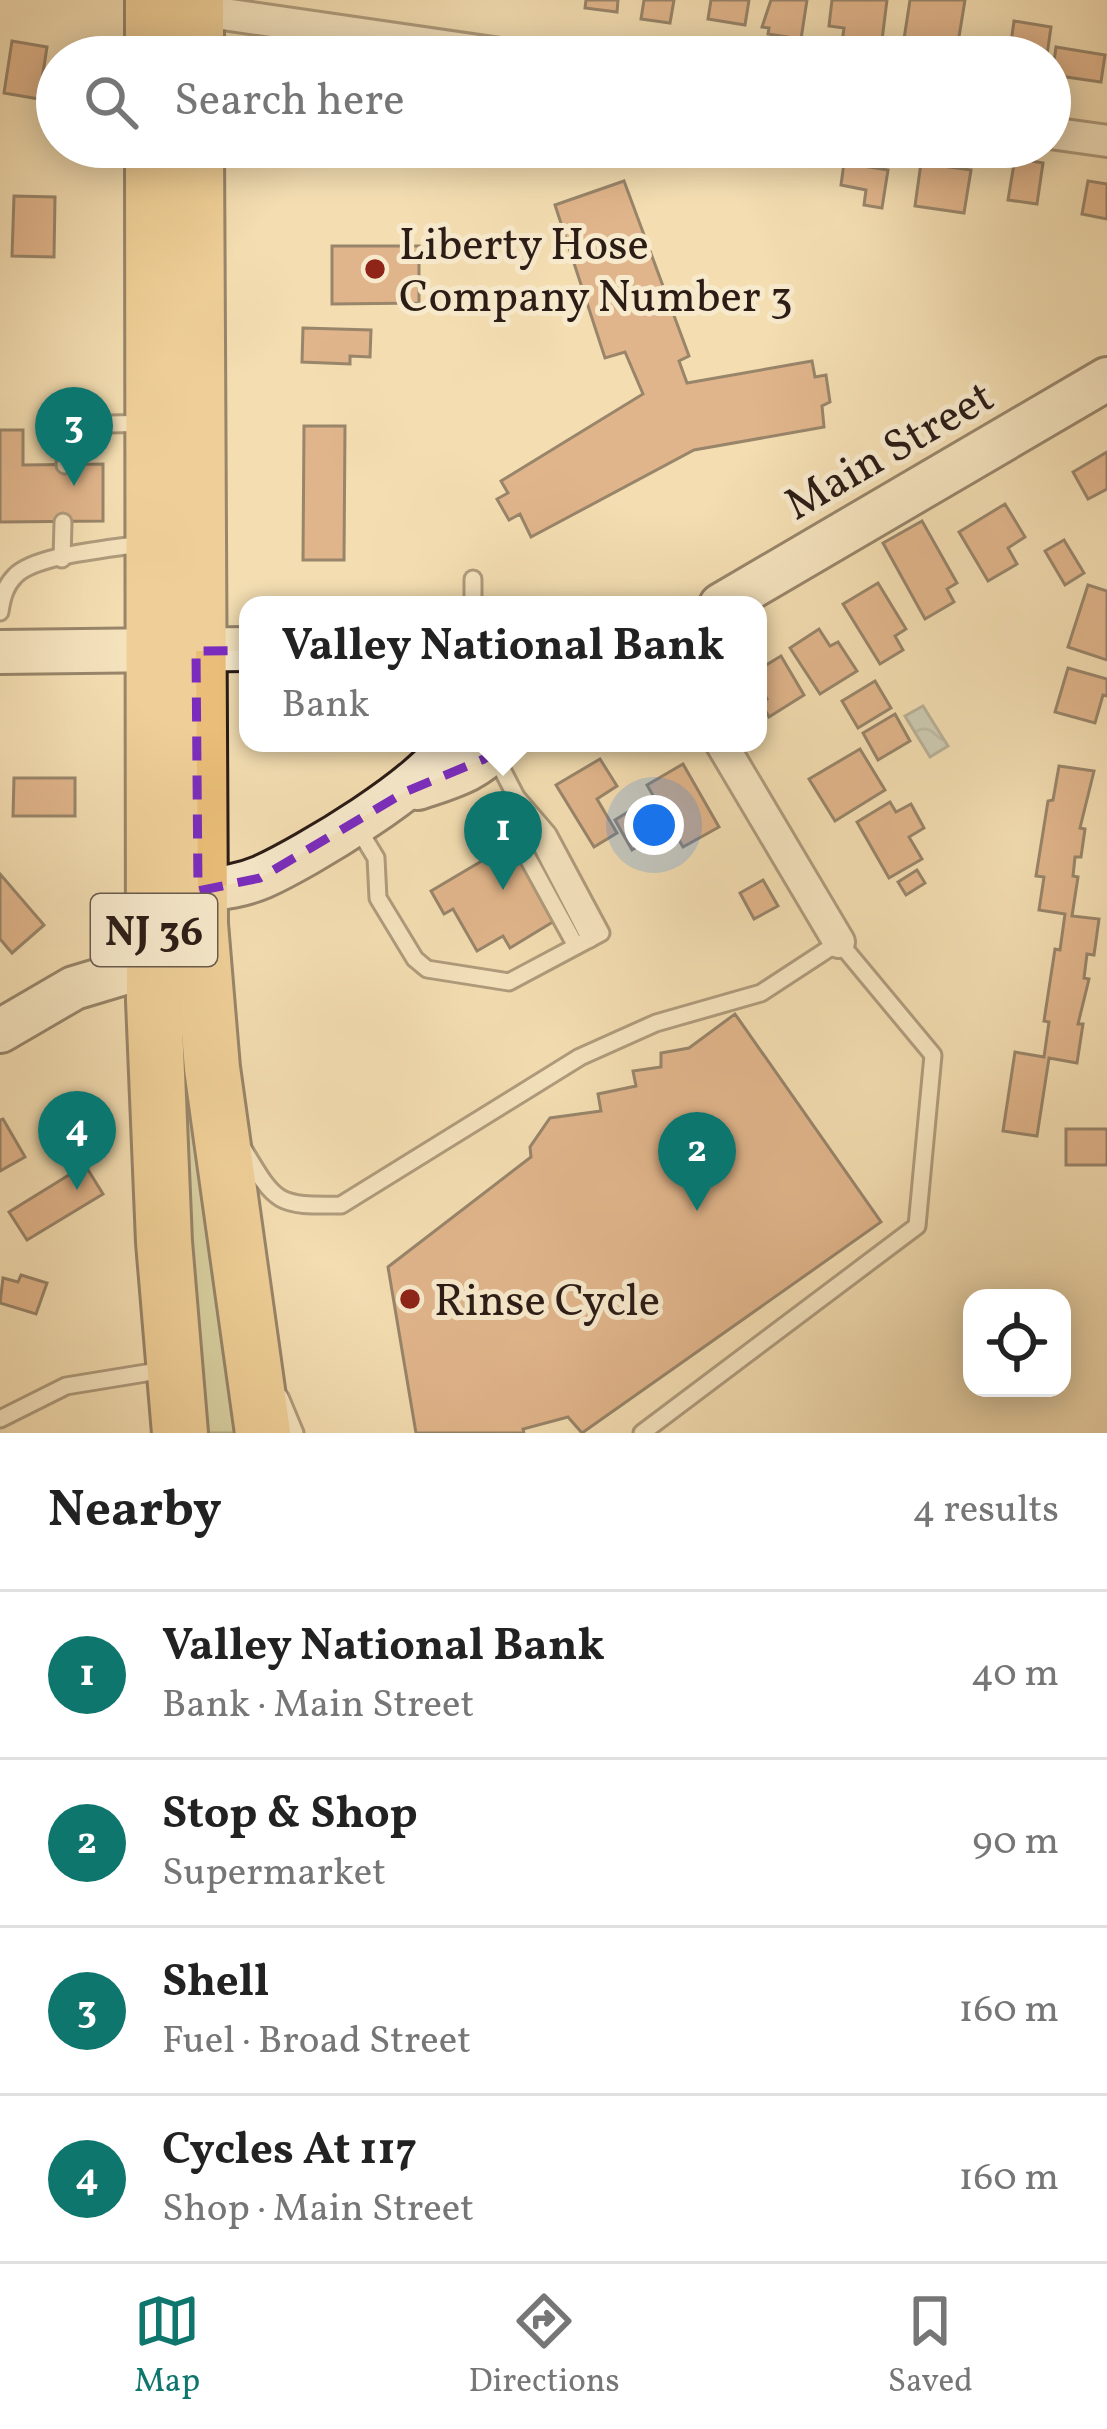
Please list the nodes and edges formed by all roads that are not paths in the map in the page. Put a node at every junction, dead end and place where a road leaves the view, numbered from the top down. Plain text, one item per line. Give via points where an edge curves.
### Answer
1 (173, 11) edge
2 (362, 36) edge
3 (1071, 136) edge
4 (1107, 141) edge
5 (153, 168) edge
6 (196, 168) edge
7 (1107, 379) edge
8 (152, 422) junction
9 (65, 465) dead end
10 (63, 522) dead end
11 (152, 542) junction
12 (62, 559) junction
13 (472, 579) dead end
14 (473, 596) edge
15 (736, 596) edge
16 (0, 612) edge
17 (199, 650) edge
18 (0, 652) edge
19 (445, 752) edge
20 (490, 752) edge
21 (501, 752) edge
22 (727, 752) edge
23 (405, 791) junction
24 (518, 799) junction
25 (354, 822) junction
26 (198, 891) junction
27 (583, 942) junction
28 (839, 942) junction
29 (154, 964) junction
30 (0, 1031) edge
31 (220, 1129) junction
32 (253, 1366) junction
33 (173, 1368) junction
34 (0, 1419) edge
35 (180, 1433) edge
36 (263, 1433) edge
37 (295, 1433) edge
38 (642, 1433) edge

1 - 2 street
3 - 4 street
5 - 8 highway, NJ 36
6 - 17 highway, NJ 36
7 - 15 main road, Main Street
8 - 9 lane via 82,428 65,448
8 - 11 highway, NJ 36
10 - 12 lane
11 - 12 lane
11 - 17 highway, NJ 36
12 - 16 lane via 12,578
13 - 14 lane
17 - 18 main road
17 - 26 highway, NJ 36
17 - 29 highway, NJ 36
19 - 23 main road
20 - 23 main road via 456,776
21 - 24 lane
22 - 28 street
23 - 25 main road
24 - 27 lane via 519,842
24 - 27 lane via 548,834 601,933
25 - 26 main road via 260,878
25 - 27 lane via 376,858 378,898 427,969 509,982
26 - 31 highway, NJ 36
28 - 31 lane via 761,993 656,1023 580,1057 341,1205 280,1201
28 - 38 lane via 933,1054 917,1226
29 - 30 main road via 74,988
29 - 33 highway, NJ 36
31 - 32 highway, NJ 36
32 - 36 highway, NJ 36
32 - 37 lane via 279,1393
33 - 34 lane via 66,1386
33 - 35 highway, NJ 36

